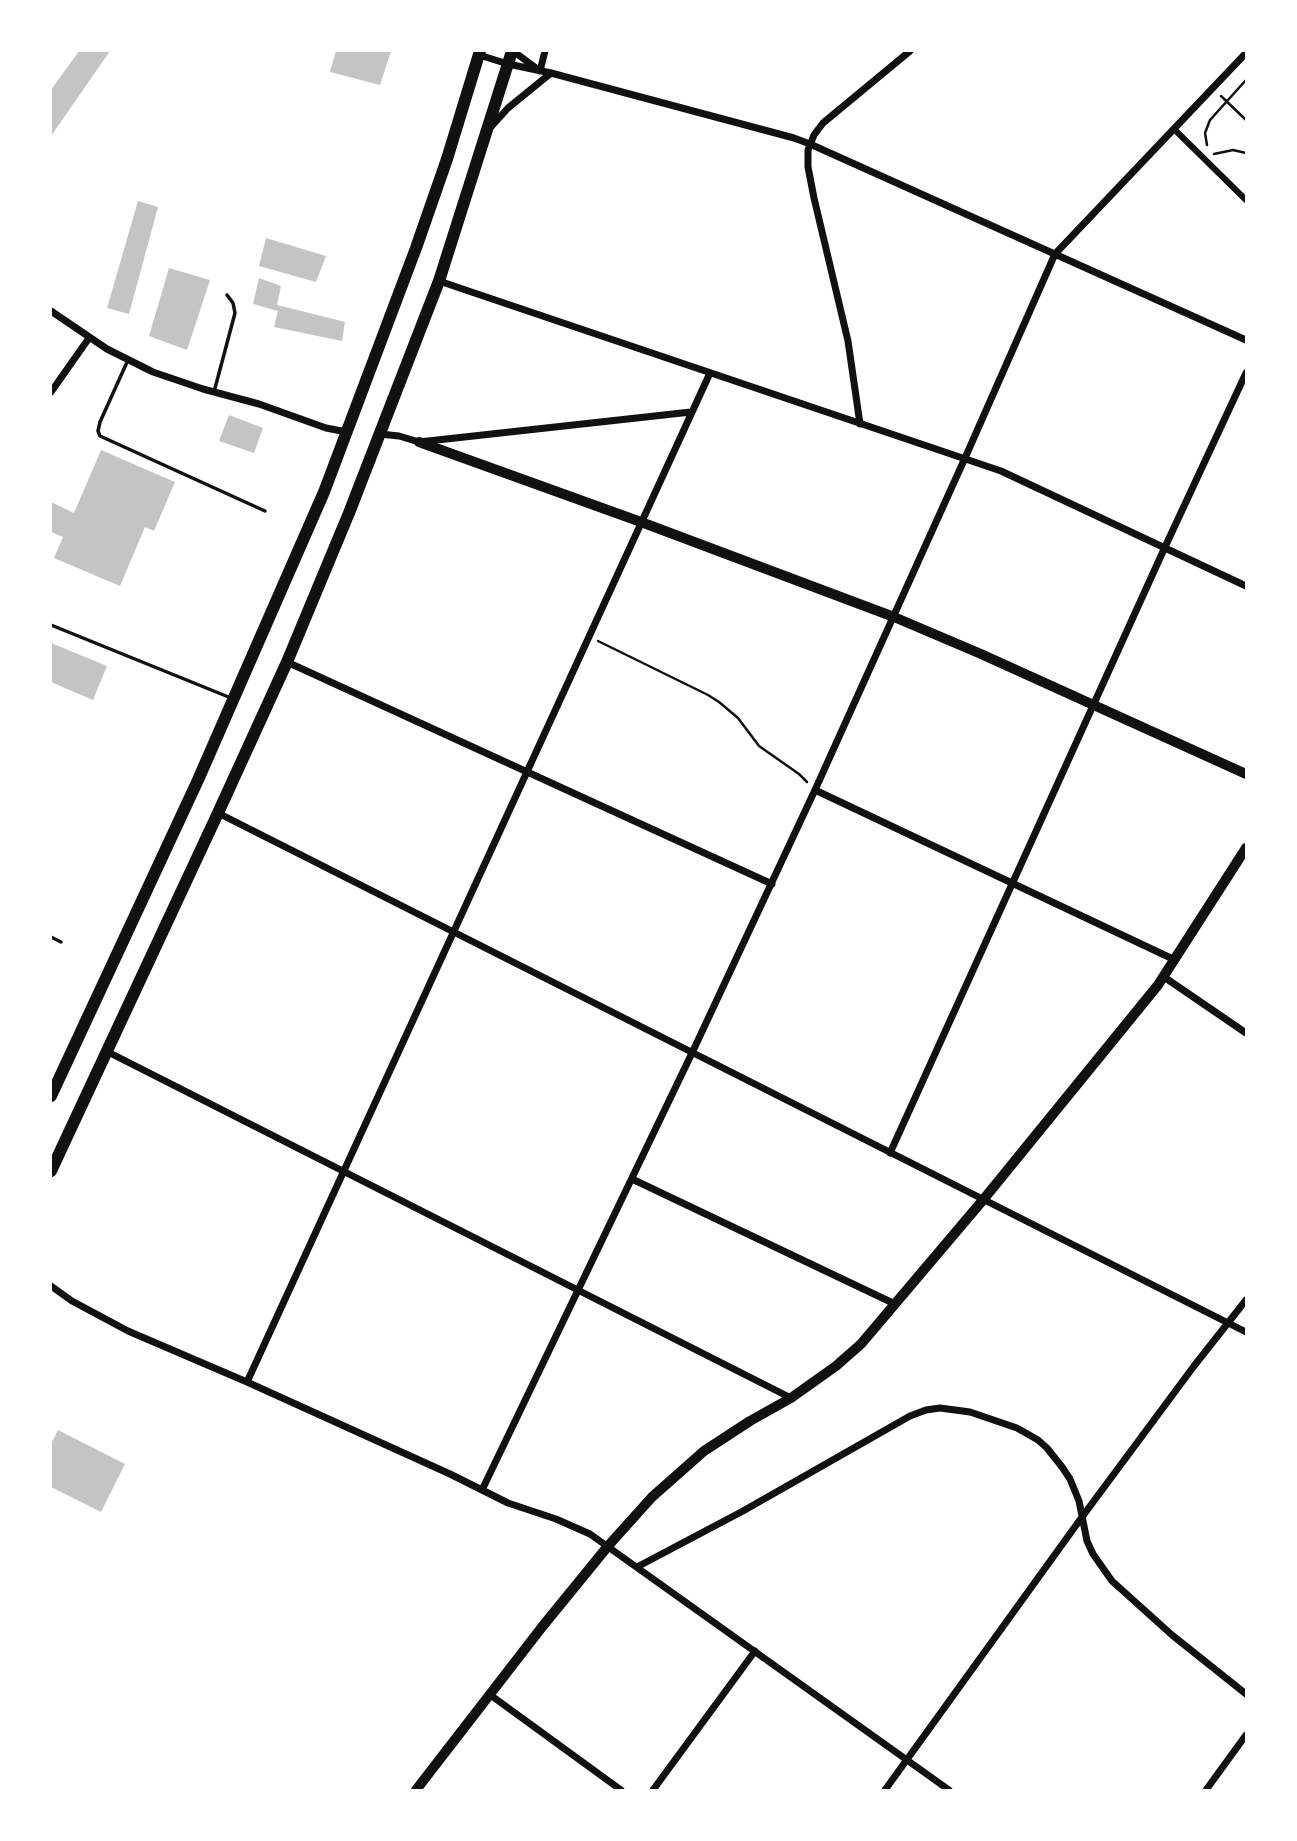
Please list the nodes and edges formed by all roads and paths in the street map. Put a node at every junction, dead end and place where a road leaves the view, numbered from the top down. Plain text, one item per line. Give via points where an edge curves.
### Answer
1 (512, 51) edge
2 (545, 51) edge
3 (905, 52) edge
4 (480, 53) edge
5 (1246, 53) edge
6 (508, 64) junction
7 (540, 71) junction
8 (551, 73) junction
9 (1246, 80) edge
10 (1213, 88) junction
11 (1227, 102) junction
12 (1246, 120) edge
13 (1174, 129) junction
14 (487, 131) junction
15 (810, 144) junction
16 (1208, 146) dead end
17 (1246, 153) edge
18 (1222, 162) dead end
19 (1246, 200) edge
20 (1055, 254) junction
21 (439, 281) junction
22 (227, 295) dead end
23 (51, 311) edge
24 (89, 338) junction
25 (1246, 340) edge
26 (128, 360) junction
27 (710, 373) junction
28 (1246, 373) edge
29 (51, 392) edge
30 (214, 392) junction
31 (691, 412) junction
32 (860, 424) junction
33 (347, 432) junction
34 (380, 434) junction
35 (419, 442) junction
36 (965, 458) junction
37 (265, 511) dead end
38 (641, 522) junction
39 (1165, 547) junction
40 (1246, 586) edge
41 (894, 617) junction
42 (51, 625) edge
43 (589, 636) junction
44 (287, 662) junction
45 (234, 699) junction
46 (1094, 704) junction
47 (527, 772) junction
48 (1246, 774) edge
49 (815, 790) junction
50 (218, 813) junction
51 (1246, 848) edge
52 (1013, 883) junction
53 (772, 884) junction
54 (453, 932) junction
55 (51, 937) edge
56 (61, 942) dead end
57 (1175, 960) junction
58 (1164, 977) junction
59 (1246, 1032) edge
60 (106, 1051) junction
61 (692, 1053) junction
62 (51, 1096) edge
63 (890, 1153) junction
64 (51, 1171) edge
65 (344, 1171) junction
66 (632, 1179) junction
67 (983, 1200) junction
68 (51, 1286) edge
69 (579, 1290) junction
70 (1246, 1300) edge
71 (895, 1304) junction
72 (1228, 1323) junction
73 (1246, 1332) edge
74 (247, 1382) junction
75 (791, 1398) junction
76 (482, 1490) junction
77 (1082, 1517) junction
78 (608, 1546) junction
79 (637, 1567) junction
80 (755, 1651) junction
81 (489, 1694) junction
82 (1246, 1694) edge
83 (1246, 1735) edge
84 (907, 1760) junction
85 (416, 1790) edge
86 (621, 1790) edge
87 (653, 1790) edge
88 (885, 1790) edge
89 (949, 1790) edge
90 (1206, 1790) edge

1 - 6 main road
1 - 7 street
2 - 7 street
3 - 15 street via 823,123
4 - 6 street
4 - 33 main road via 420,236
5 - 10 street
6 - 7 street
6 - 14 main road
7 - 8 street
8 - 14 street
8 - 15 street
9 - 11 path
10 - 11 path
10 - 13 street
11 - 12 path
11 - 16 path via 1206,127
13 - 19 street
13 - 20 street
14 - 21 main road
15 - 20 street
15 - 32 street via 808,167 846,329
17 - 18 path via 1214,154
20 - 25 street
20 - 36 street
21 - 27 street
21 - 34 main road
22 - 30 lane via 235,313
23 - 24 street
24 - 26 street
24 - 29 street
26 - 30 street
26 - 37 lane via 100,422 100,436
27 - 31 street
27 - 32 street
28 - 39 street
30 - 33 street
31 - 35 street
31 - 38 street
32 - 36 street
33 - 45 main road
34 - 35 street
34 - 44 main road
35 - 38 street
36 - 39 street
36 - 41 street
38 - 41 street
38 - 43 street
39 - 40 street
39 - 46 street
41 - 46 street
41 - 49 street
42 - 45 lane
43 - 47 street
43 - 49 path via 719,702 760,747
44 - 47 street
44 - 50 main road
45 - 62 main road
46 - 48 street
46 - 52 street
47 - 53 street
47 - 54 street
49 - 52 street
49 - 53 street
50 - 54 street
50 - 60 main road
51 - 57 main road
52 - 57 street
52 - 63 street
53 - 61 street
54 - 61 street
54 - 65 street
55 - 56 lane
57 - 58 main road
58 - 59 street
58 - 67 main road
60 - 64 main road
60 - 65 street
61 - 63 street
61 - 66 street
63 - 67 street
65 - 69 street
65 - 74 street
66 - 69 street
66 - 71 street
67 - 71 main road
67 - 72 street
68 - 74 street via 128,1331
69 - 75 street
69 - 76 street
70 - 72 street
71 - 75 main road via 849,1356
72 - 73 street
72 - 77 street
74 - 76 street
75 - 78 main road via 688,1464
76 - 78 street via 576,1527
77 - 79 street via 1070,1479 1038,1440 992,1418 933,1409 899,1422
77 - 82 street via 1087,1541 1112,1581
77 - 84 street
78 - 79 street
78 - 81 main road
79 - 80 street
80 - 84 street
80 - 87 street
81 - 85 main road
81 - 86 street
83 - 90 street
84 - 88 street
84 - 89 street

